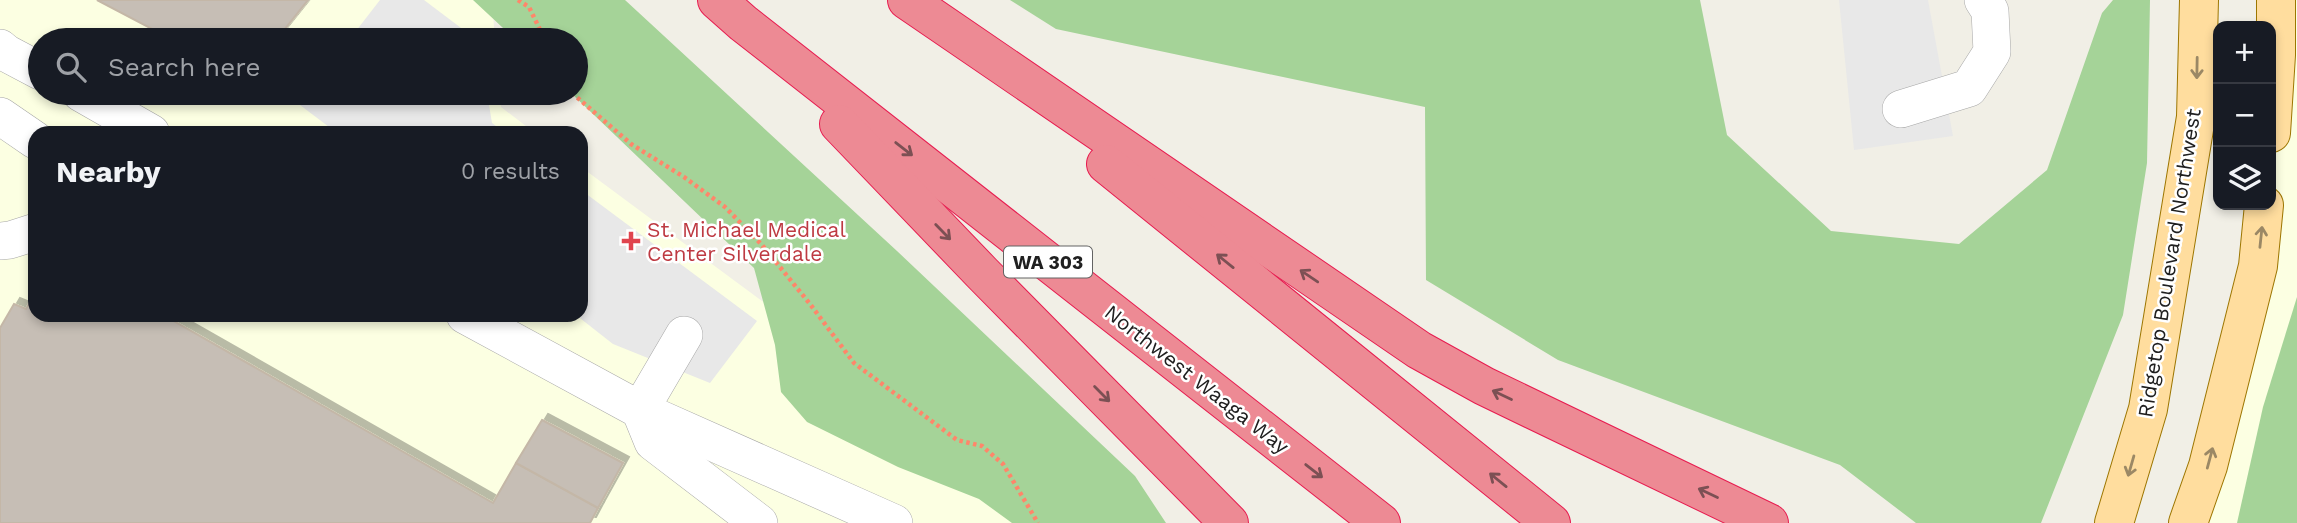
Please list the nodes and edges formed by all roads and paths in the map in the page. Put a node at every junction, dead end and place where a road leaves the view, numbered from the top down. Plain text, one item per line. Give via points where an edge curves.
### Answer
1 (519, 0) edge
2 (901, 0) edge
3 (907, 0) edge
4 (1983, 0) edge
5 (2199, 0) edge
6 (2276, 0) edge
7 (730, 12) edge
8 (539, 28) edge
9 (2, 54) edge
10 (28, 66) edge
11 (2274, 84) edge
12 (102, 105) edge
13 (586, 105) edge
14 (1901, 110) dead end
15 (0, 116) edge
16 (139, 126) edge
17 (28, 135) edge
18 (2264, 210) edge
19 (28, 234) edge
20 (0, 241) edge
21 (478, 322) edge
22 (684, 335) dead end
23 (640, 410) junction
24 (759, 523) edge
25 (894, 523) edge
26 (1038, 523) edge
27 (1229, 523) edge
28 (1381, 523) edge
29 (1551, 523) edge
30 (1769, 523) edge
31 (2114, 523) edge
32 (2188, 523) edge

1 - 8 path via 529,7
29 -> 2 highway
30 -> 3 highway via 1419,350
4 - 14 lane via 1990,11 1992,52 1969,88
5 -> 31 main road, Ridgetop Boulevard Northwest via 2196,117 2148,409
6 - 11 main road
7 -> 27 highway
7 -> 28 highway, Northwest Waaga Way / WA 303
9 - 10 lane
12 - 16 lane
13 - 26 path via 631,144 725,207 810,303 854,363 957,440 982,446 1003,464
15 - 17 lane
32 -> 18 main road via 2208,466 2258,266
19 - 20 lane
21 - 23 lane
22 - 23 lane
23 - 24 lane via 653,442
23 - 25 lane

